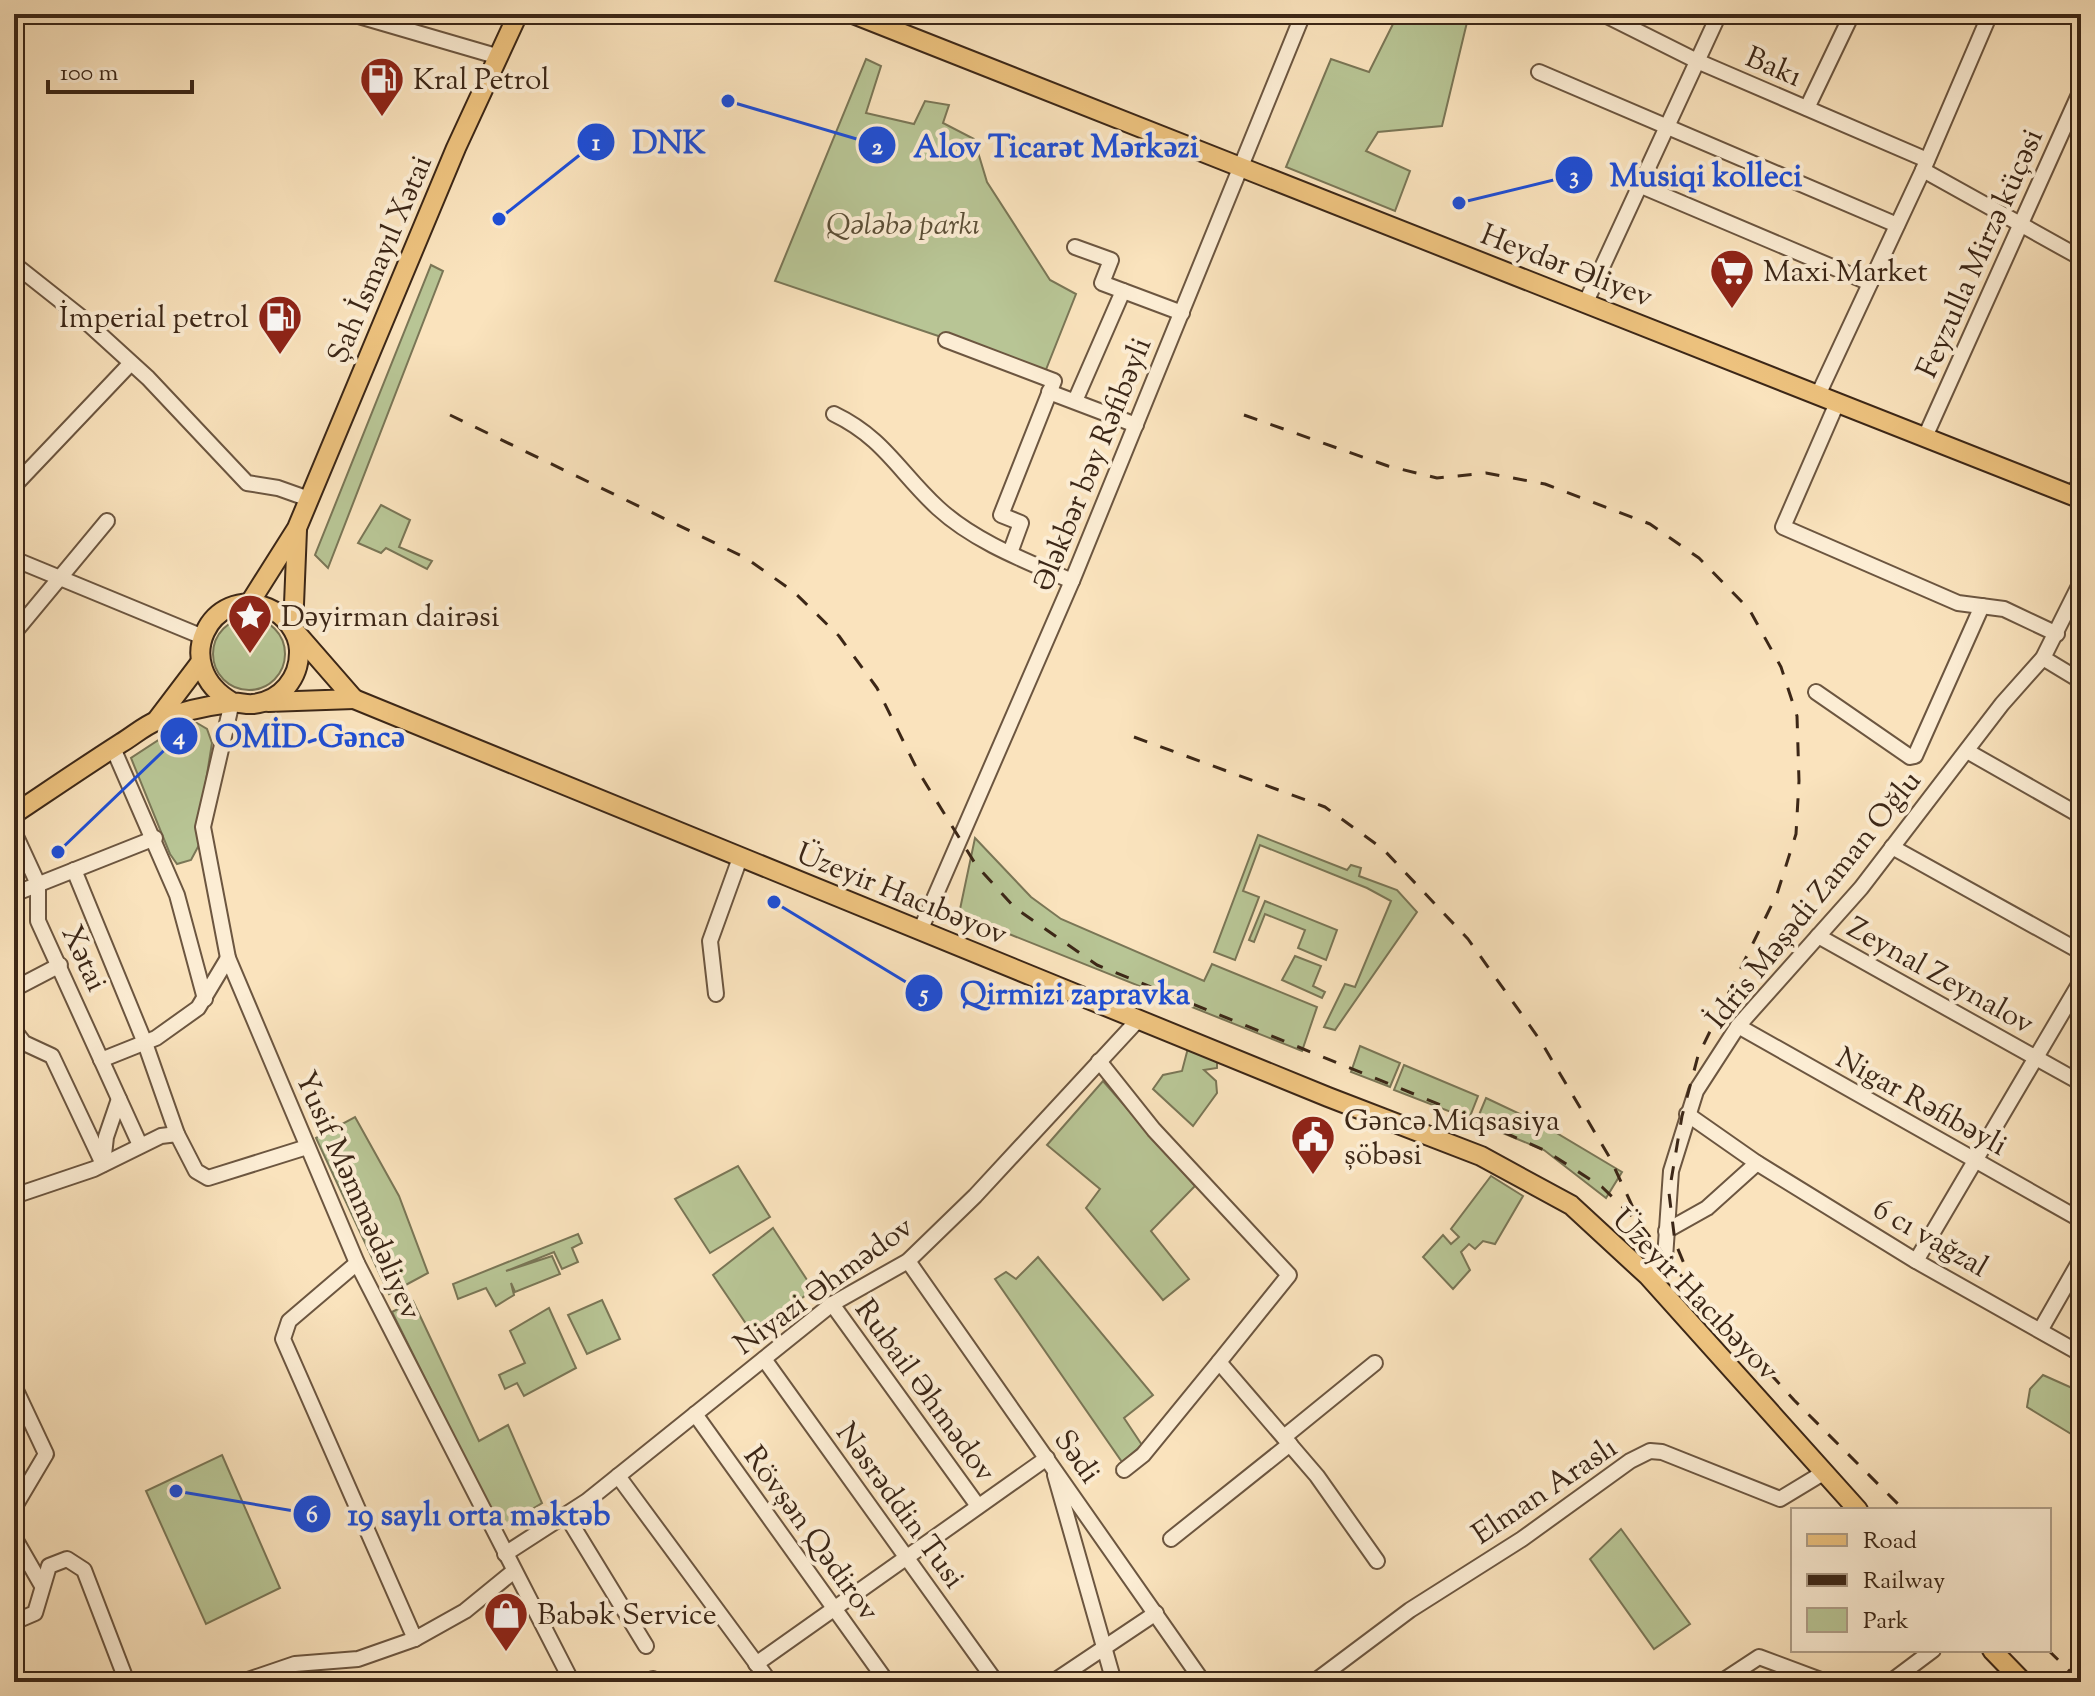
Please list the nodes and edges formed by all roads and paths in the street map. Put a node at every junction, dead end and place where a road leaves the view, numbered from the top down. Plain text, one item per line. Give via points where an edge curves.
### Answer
1 (352, 14) edge
2 (518, 14) edge
3 (853, 14) edge
4 (1303, 14) edge
5 (1603, 14) edge
6 (1719, 14) edge
7 (1852, 14) edge
8 (1990, 14) edge
9 (496, 56) junction
10 (1697, 61) junction
11 (1539, 72) dead end
12 (2081, 90) edge
13 (1807, 108) junction
14 (1666, 125) junction
15 (1925, 165) junction
16 (1240, 170) junction
17 (1639, 185) junction
18 (1897, 225) junction
19 (2020, 225) junction
20 (1075, 247) dead end
21 (2081, 258) edge
22 (14, 264) edge
23 (1870, 283) junction
24 (1123, 291) junction
25 (1586, 302) junction
26 (1182, 313) junction
27 (946, 340) dead end
28 (130, 364) junction
29 (1049, 392) junction
30 (1818, 395) junction
31 (1075, 401) junction
32 (1837, 403) junction
33 (834, 414) dead end
34 (1136, 425) junction
35 (1925, 437) junction
36 (14, 486) edge
37 (2078, 492) edge
38 (309, 499) junction
39 (107, 521) dead end
40 (297, 528) junction
41 (1010, 553) junction
42 (14, 559) edge
43 (61, 579) junction
44 (1072, 581) junction
45 (2081, 582) edge
46 (249, 604) junction
47 (1982, 606) junction
48 (293, 629) junction
49 (14, 633) edge
50 (2057, 634) junction
51 (203, 637) junction
52 (2043, 658) junction
53 (200, 663) junction
54 (2081, 681) edge
55 (1816, 692) dead end
56 (354, 699) junction
57 (232, 702) junction
58 (267, 702) junction
59 (156, 721) junction
60 (113, 748) junction
61 (1967, 751) junction
62 (14, 814) edge
63 (2081, 816) edge
64 (14, 832) edge
65 (155, 838) junction
66 (1892, 847) junction
67 (740, 858) junction
68 (74, 870) junction
69 (38, 884) junction
70 (14, 894) edge
71 (920, 931) junction
72 (1818, 936) junction
73 (2081, 952) edge
74 (228, 958) junction
75 (60, 965) junction
76 (2081, 981) edge
77 (14, 989) edge
78 (716, 994) dead end
79 (205, 999) junction
80 (1138, 1020) junction
81 (1738, 1026) junction
82 (14, 1030) edge
83 (145, 1043) junction
84 (2036, 1057) junction
85 (101, 1060) junction
86 (1099, 1061) junction
87 (2081, 1083) edge
88 (119, 1099) junction
89 (1687, 1114) junction
90 (177, 1134) junction
91 (140, 1145) junction
92 (307, 1147) junction
93 (1975, 1160) junction
94 (1757, 1163) junction
95 (103, 1164) junction
96 (14, 1196) edge
97 (2081, 1220) edge
98 (1666, 1231) junction
99 (2081, 1259) edge
100 (908, 1261) junction
101 (1916, 1261) junction
102 (357, 1263) junction
103 (1648, 1276) junction
104 (832, 1304) junction
105 (2041, 1329) junction
106 (2081, 1354) edge
107 (764, 1359) junction
108 (1219, 1362) junction
109 (1375, 1363) dead end
110 (14, 1386) edge
111 (695, 1414) junction
112 (1287, 1440) junction
113 (1049, 1461) junction
114 (1124, 1470) dead end
115 (1823, 1473) junction
116 (618, 1476) junction
117 (978, 1506) junction
118 (14, 1508) edge
119 (1856, 1508) edge
120 (566, 1515) junction
121 (14, 1537) edge
122 (1171, 1539) dead end
123 (505, 1554) junction
124 (906, 1556) junction
125 (1377, 1561) dead end
126 (514, 1571) junction
127 (41, 1584) junction
128 (833, 1607) junction
129 (1156, 1613) junction
130 (14, 1622) edge
131 (415, 1639) junction
132 (646, 1646) dead end
133 (1105, 1650) junction
134 (1930, 1652) edge
135 (1994, 1652) edge
136 (756, 1664) junction
137 (127, 1682) edge
138 (242, 1682) edge
139 (572, 1682) edge
140 (770, 1682) edge
141 (887, 1682) edge
142 (996, 1682) edge
143 (1053, 1682) edge
144 (1114, 1682) edge
145 (1203, 1682) edge
146 (1314, 1682) edge
147 (1721, 1682) edge
148 (1826, 1682) edge
149 (1881, 1682) edge
150 (2023, 1682) edge

1 - 9 street
2 - 9 main road, Şah İsmayıl Xətai
3 - 16 main road, Heydər Əliyev
4 - 16 street, Ələkbər bəy Rəfibəyli
5 - 10 street, Bakı
6 - 10 street
7 - 13 street
8 - 15 street
9 - 38 main road, Şah İsmayıl Xətai
10 - 13 street, Bakı
10 - 14 street
11 - 14 street
12 - 19 street, Feyzulla Mirzə küçəsi
13 - 15 street, Bakı
14 - 17 street
14 - 18 street
15 - 18 street
15 - 19 street, Bakı
16 - 25 main road, Heydər Əliyev
16 - 26 street, Ələkbər bəy Rəfibəyli
17 - 23 street
17 - 25 street
18 - 23 street
19 - 21 street, Bakı
19 - 35 street, Feyzulla Mirzə küçəsi
20 - 24 street via 1111,260 1102,283
22 - 28 street
23 - 30 street
24 - 26 street
24 - 31 street
25 - 30 main road, Heydər Əliyev
26 - 34 street, Ələkbər bəy Rəfibəyli
27 - 29 street via 1054,381
28 - 36 street
28 - 38 street via 247,483
29 - 31 street
29 - 41 street via 1001,515 1021,523
30 - 32 main road, Heydər Əliyev
31 - 34 street
32 - 35 main road, Heydər Əliyev
32 - 47 street via 1783,527 1958,603
33 - 41 street via 863,428 938,509
34 - 44 street, Ələkbər bəy Rəfibəyli
35 - 37 main road, Heydər Əliyev
38 - 40 main road, Şah İsmayıl Xətai
39 - 43 street
40 - 46 main road
40 - 48 main road
41 - 44 street
42 - 43 street
43 - 49 street
43 - 51 street
44 - 71 street, Ələkbər bəy Rəfibəyli
45 - 50 street, İdris Məşədi Zaman Oğlu
46 - 48 main road via 267,607
46 - 51 main road via 217,616
47 - 50 street via 2004,609
47 - 55 street via 1915,756
48 - 56 main road
48 - 58 main road via 299,663 293,680
50 - 52 street, İdris Məşədi Zaman Oğlu
51 - 53 main road
52 - 54 street
52 - 61 street, İdris Məşədi Zaman Oğlu
53 - 57 main road via 211,686
53 - 59 main road
56 - 58 main road
56 - 67 main road, Üzeyir Hacıbəyov
57 - 58 main road
57 - 59 main road
57 - 74 street, Yusif Məmmədəliyev via 203,827
59 - 60 main road
60 - 62 main road
60 - 65 street
61 - 63 street
61 - 66 street, İdris Məşədi Zaman Oğlu
64 - 69 street, Xətai
65 - 68 street
65 - 79 street via 177,895
66 - 72 street, İdris Məşədi Zaman Oğlu
66 - 73 street
67 - 71 main road, Üzeyir Hacıbəyov
67 - 78 street via 710,941
68 - 69 street
68 - 83 street
69 - 70 street
69 - 75 street, Xətai via 38,921
71 - 80 main road, Üzeyir Hacıbəyov
72 - 81 street, İdris Məşədi Zaman Oğlu
72 - 84 street, Zeynal Zeynalov
74 - 79 street
74 - 92 street, Yusif Məmmədəliyev
75 - 77 street
75 - 85 street, Xətai
76 - 84 street
79 - 83 street
80 - 86 street, Niyazi Əhmədov
80 - 103 main road, Üzeyir Hacıbəyov via 1481,1156 1571,1205
81 - 89 street, İdris Məşədi Zaman Oğlu
81 - 93 street, Nigar Rəfibəyli
82 - 95 street via 24,1043 49,1053 56,1062
83 - 85 street
83 - 90 street
84 - 87 street, Zeynal Zeynalov
84 - 93 street
85 - 88 street, Xətai
86 - 100 street, Niyazi Əhmədov
86 - 108 street via 1154,1130 1289,1275
88 - 91 street, Xətai
88 - 95 street
89 - 94 street, 6 cı vağzal
89 - 98 street, İdris Məşədi Zaman Oğlu via 1671,1171
90 - 91 street
90 - 92 street via 196,1171 208,1178
91 - 95 street
92 - 102 street, Yusif Məmmədəliyev
93 - 97 street, Nigar Rəfibəyli
93 - 101 street
94 - 98 street via 1707,1208
94 - 101 street, 6 cı vağzal
95 - 96 street
98 - 103 street, İdris Məşədi Zaman Oğlu via 1665,1258
99 - 105 street
100 - 104 street, Niyazi Əhmədov
100 - 113 street, Sədi
101 - 105 street, 6 cı vağzal
102 - 123 street, Yusif Məmmədəliyev
102 - 131 street via 289,1321 283,1339
103 - 115 main road, Üzeyir Hacıbəyov
104 - 107 street, Niyazi Əhmədov
104 - 117 street, Rubail Əhmədov
105 - 106 street, 6 cı vağzal
107 - 111 street, Niyazi Əhmədov
107 - 124 street, Nəsrəddin Tusi
108 - 112 street
108 - 114 street via 1143,1455
109 - 112 street
110 - 118 street via 46,1454
111 - 116 street, Niyazi Əhmədov
111 - 128 street, Rövşən Qədirov
112 - 122 street
112 - 125 street
113 - 117 street
113 - 129 street, Sədi
113 - 133 street
115 - 119 main road, Üzeyir Hacıbəyov
115 - 146 street, Elman Araslı via 1780,1499 1650,1451 1410,1610
116 - 120 street, Niyazi Əhmədov
116 - 136 street
117 - 124 street
120 - 123 street, Niyazi Əhmədov
120 - 132 street
121 - 127 street
123 - 126 street, Yusif Məmmədəliyev
124 - 128 street
124 - 142 street, Nəsrəddin Tusi
126 - 131 street via 465,1611
126 - 139 street, Yusif Məmmədəliyev
127 - 130 street via 35,1613
127 - 137 street via 49,1566 67,1559 84,1570
128 - 136 street
128 - 141 street, Rövşən Qədirov
129 - 133 street
129 - 145 street, Sədi
131 - 138 street via 358,1659 295,1664
133 - 143 street
133 - 144 street
134 - 149 street via 1893,1680
135 - 150 main road
136 - 140 street
147 - 148 street via 1759,1657

